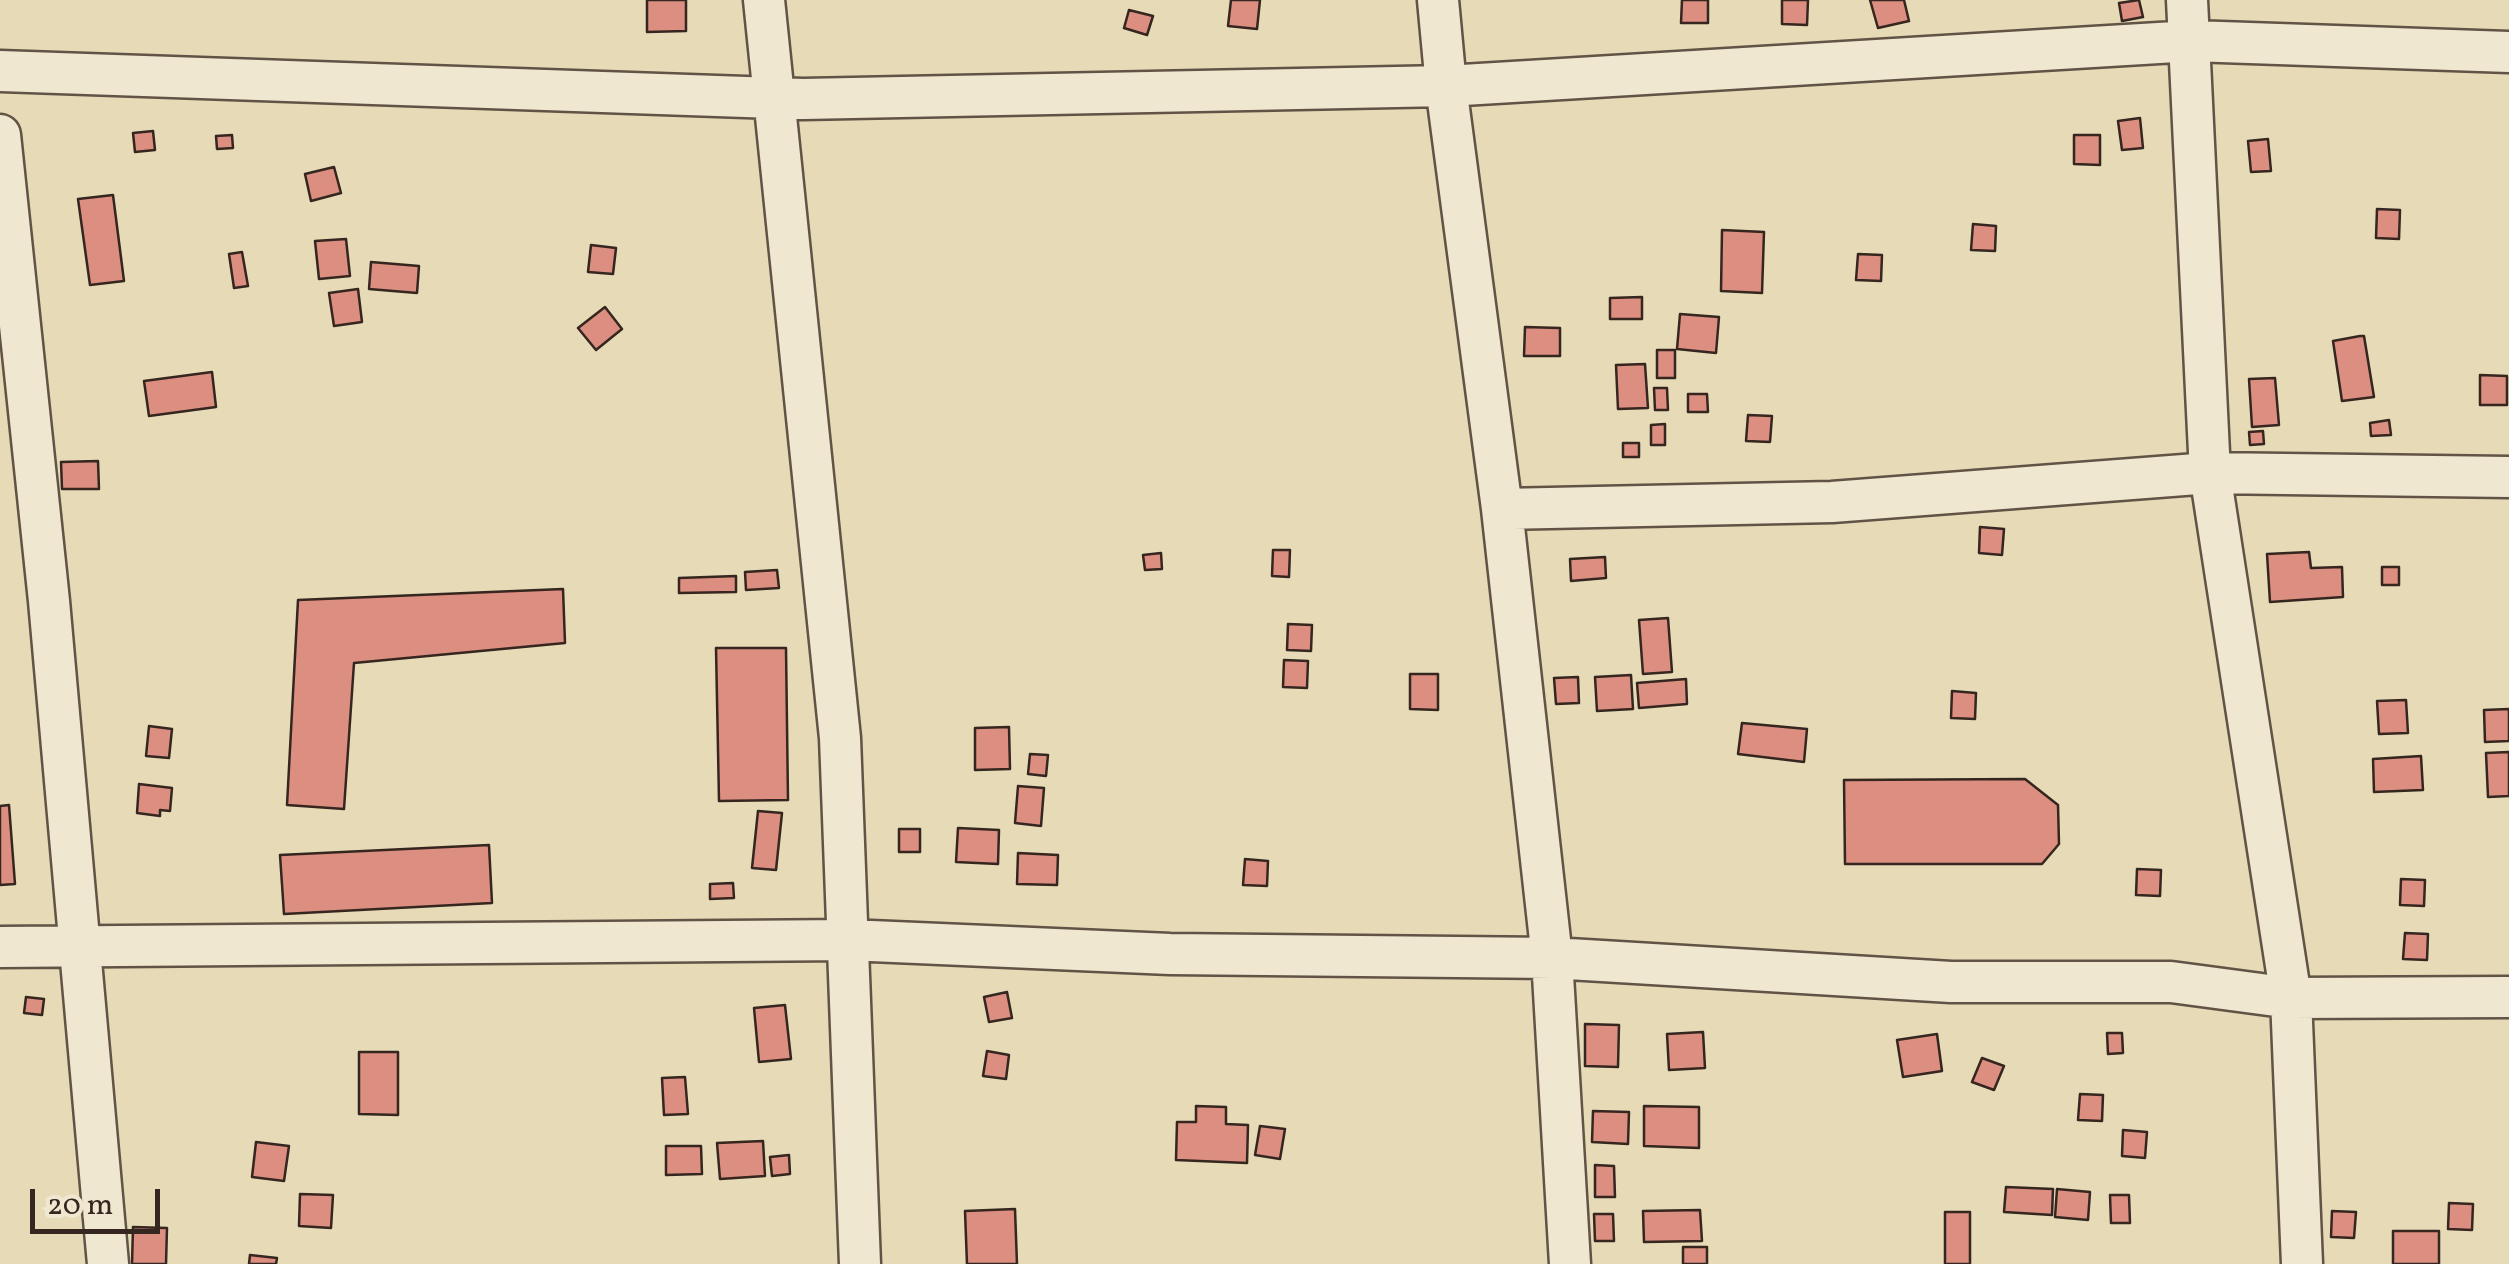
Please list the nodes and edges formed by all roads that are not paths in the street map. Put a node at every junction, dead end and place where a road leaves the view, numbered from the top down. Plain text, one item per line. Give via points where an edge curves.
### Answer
1 (764, 0) edge
2 (1438, 0) edge
3 (2187, 0) edge
4 (2192, 41) junction
5 (2509, 52) edge
6 (0, 71) edge
7 (1446, 86) junction
8 (0, 135) edge
9 (2210, 473) junction
10 (2509, 477) edge
11 (1502, 508) junction
12 (848, 940) junction
13 (0, 947) edge
14 (80, 948) junction
15 (1552, 958) junction
16 (2509, 997) edge
17 (2290, 998) junction
18 (108, 1264) edge
19 (860, 1264) edge
20 (1570, 1264) edge
21 (2302, 1264) edge

1 - 12 street via 840,738
2 - 7 street
3 - 4 street
4 - 5 street
4 - 7 street
4 - 9 street
6 - 7 street via 804,99
7 - 11 street
8 - 14 street
9 - 10 street
9 - 11 street via 1832,502
9 - 17 street
11 - 15 street
12 - 14 street
12 - 15 street via 1170,954
12 - 19 street
13 - 14 street
14 - 18 street
15 - 17 street via 1951,982 2171,982
15 - 20 street
16 - 17 street
17 - 21 street

